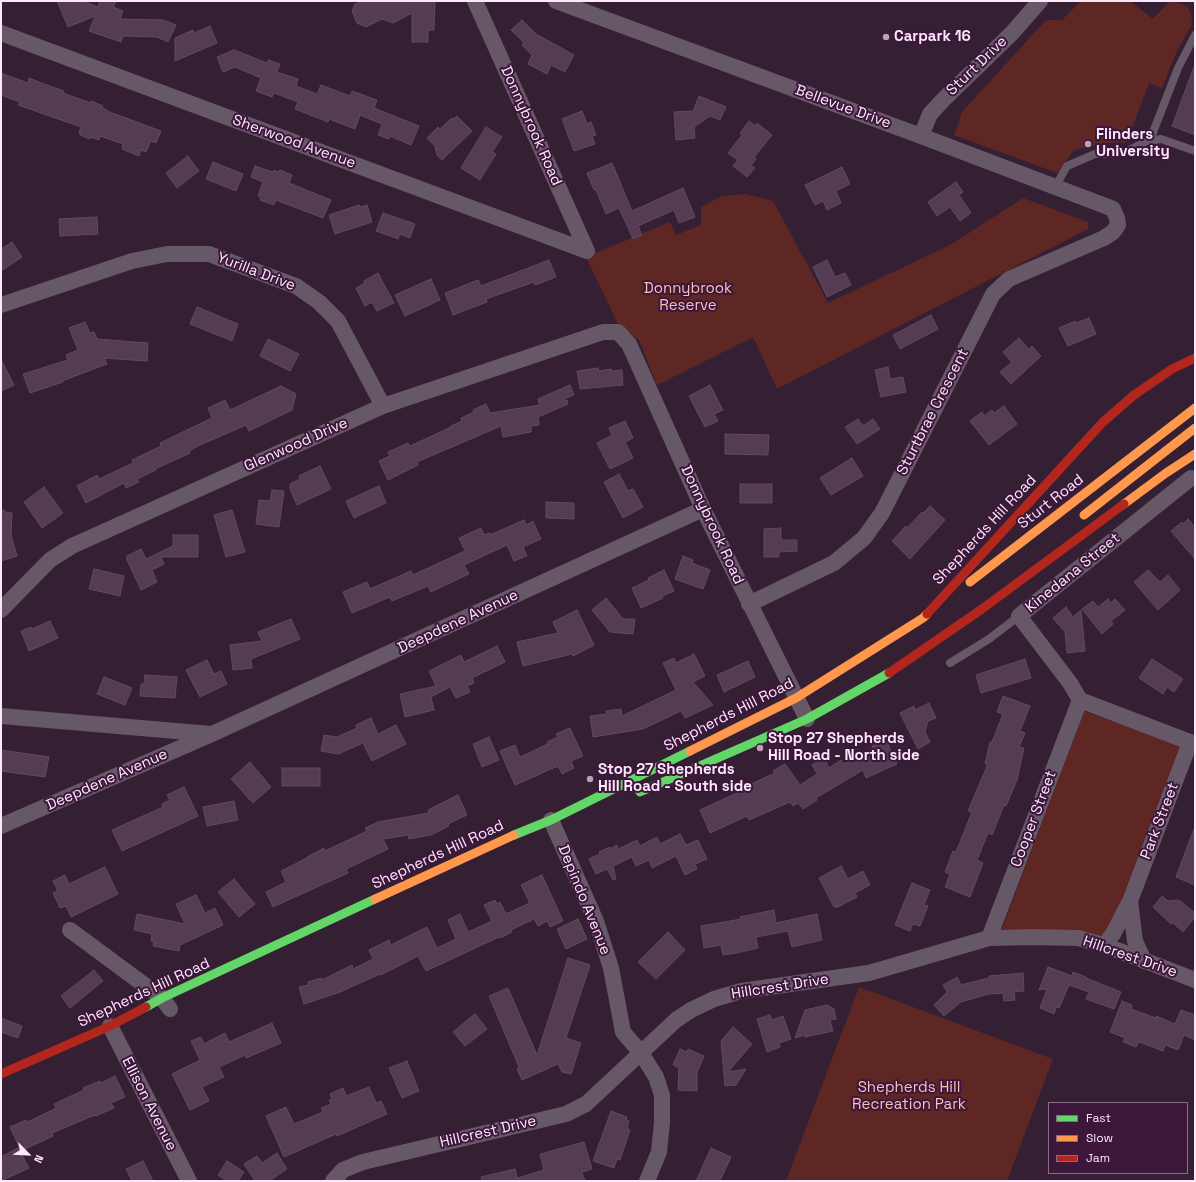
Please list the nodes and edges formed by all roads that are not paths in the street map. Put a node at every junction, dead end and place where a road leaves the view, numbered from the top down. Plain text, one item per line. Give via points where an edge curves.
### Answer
1 (475, 1) edge
2 (556, 1) edge
3 (1040, 1) edge
4 (1, 33) edge
5 (1195, 35) edge
6 (921, 136) junction
7 (1150, 140) junction
8 (1195, 152) edge
9 (1055, 187) junction
10 (1118, 225) joint
11 (587, 251) joint
12 (1, 305) edge
13 (618, 332) joint
14 (1195, 358) edge
15 (383, 406) junction
16 (1195, 408) edge
17 (1195, 428) edge
18 (1195, 454) edge
19 (1191, 478) dead end
20 (703, 509) junction
21 (1077, 521) dead end
22 (1037, 557) dead end
23 (749, 604) junction
24 (982, 608) junction
25 (1, 610) edge
26 (1020, 616) junction
27 (923, 618) junction
28 (950, 663) dead end
29 (796, 698) junction
30 (1080, 700) junction
31 (1, 716) edge
32 (807, 719) junction
33 (212, 734) junction
34 (1192, 743) edge
35 (635, 794) dead end
36 (1, 826) edge
37 (555, 827) junction
38 (1130, 901) junction
39 (70, 930) dead end
40 (989, 938) junction
41 (1104, 945) junction
42 (1144, 961) junction
43 (1195, 980) edge
44 (168, 1006) junction
45 (113, 1033) junction
46 (640, 1053) junction
47 (1, 1074) edge
48 (189, 1181) edge
49 (333, 1181) edge
50 (647, 1181) edge

1 - 11 street, Donnybrook Road
2 - 6 street, Bellevue Drive
3 - 6 street, Sturt Drive via 1012,33 930,114
4 - 11 street, Sherwood Avenue
5 - 7 lane via 1178,68
6 - 9 street, Bellevue Drive
7 - 8 lane via 1161,139
7 - 9 lane via 1123,153 1095,154 1067,166
9 - 10 street, Bellevue Drive via 1113,209
10 - 23 street, Sturtbrae Crescent via 1104,238 1009,278 993,294 882,513 864,538 834,563
12 - 15 street, Yurilla Drive via 132,261 167,254 210,254 296,286 319,302 338,321
13 - 15 street, Glenwood Drive via 603,332
13 - 20 street, Donnybrook Road via 629,344
14 - 27 main road, Shepherds Hill Road via 1172,369 1134,395 1103,422
15 - 25 street, Glenwood Drive via 72,546 50,560
16 - 27 main road, Sturt Road
17 - 21 main road, Sturt Road
18 - 24 main road, Shepherds Hill Road
19 - 26 street, Kinedana Street
20 - 23 street, Donnybrook Road
20 - 33 street, Deepdene Avenue
22 - 24 main road
23 - 29 street, Donnybrook Road
24 - 32 main road, Shepherds Hill Road via 890,673
26 - 28 lane
26 - 30 street, Kinedana Street
27 - 29 main road, Shepherds Hill Road
29 - 32 street, Donnybrook Road
29 - 37 main road, Shepherds Hill Road via 614,790
30 - 34 street
30 - 40 street, Cooper Street
31 - 33 street, Deepdene Avenue
32 - 35 main road, Shepherds Hill Road
33 - 36 street, Deepdene Avenue
34 - 38 street, Park Street
37 - 44 main road, Shepherds Hill Road via 509,837
37 - 46 street, Depindo Avenue via 596,921 611,968 623,1032
38 - 41 street, Park Street via 1113,934
38 - 42 street, Park Street via 1135,941
39 - 44 street
40 - 41 street, Hillcrest Drive via 1078,938
40 - 46 street, Hillcrest Drive via 869,973 741,991 714,999 676,1020
41 - 42 street, Hillcrest Drive
42 - 43 street, Hillcrest Drive
44 - 45 main road, Shepherds Hill Road
45 - 47 main road, Shepherds Hill Road
45 - 48 street, Ellison Avenue
46 - 49 street, Hillcrest Drive via 586,1104 566,1114 363,1162 343,1170
46 - 50 street, Depindo Avenue via 656,1078 662,1095 659,1152

